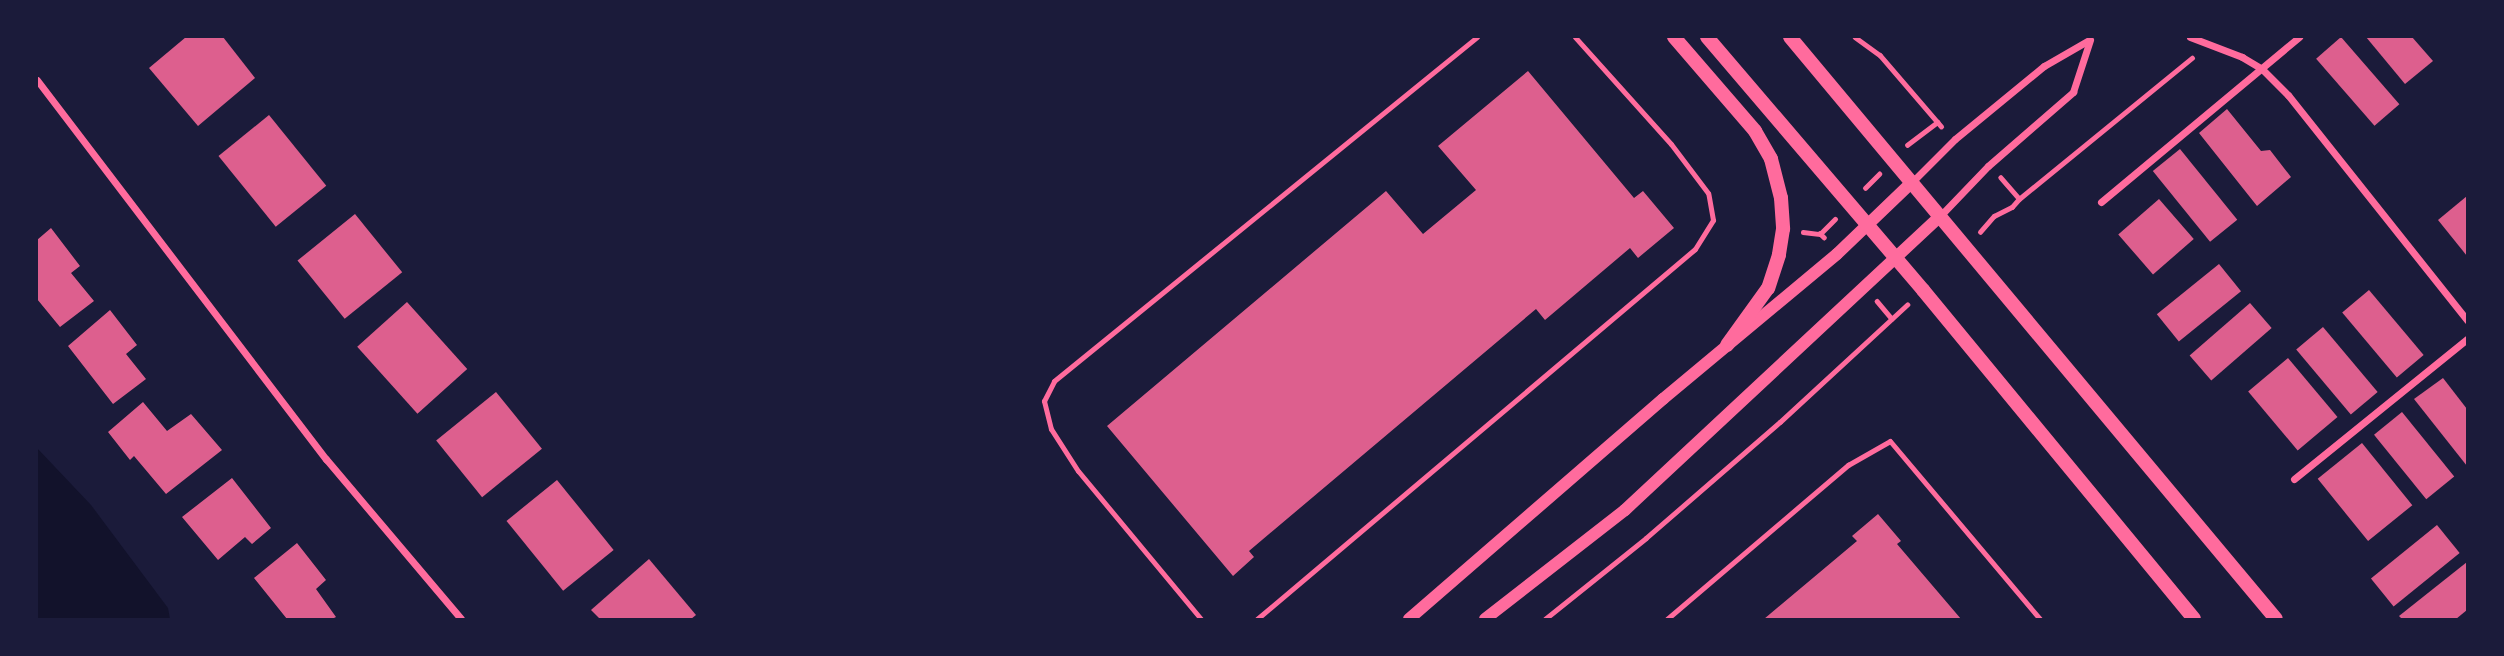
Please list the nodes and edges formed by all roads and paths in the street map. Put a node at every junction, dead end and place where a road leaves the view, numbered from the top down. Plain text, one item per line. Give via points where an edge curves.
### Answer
1 (1477, 37) edge
2 (1575, 37) edge
3 (1674, 37) edge
4 (1707, 37) edge
5 (1790, 37) edge
6 (1855, 37) edge
7 (2190, 37) edge
8 (2299, 37) edge
9 (2092, 38) edge
10 (2207, 45) junction
11 (2262, 69) junction
12 (37, 80) edge
13 (1941, 126) dead end
14 (2000, 176) dead end
15 (1913, 181) junction
16 (2019, 199) junction
17 (2101, 202) dead end
18 (1941, 215) junction
19 (1869, 225) junction
20 (1967, 246) junction
21 (1896, 258) junction
22 (1923, 289) junction
23 (2467, 320) edge
24 (2467, 339) edge
25 (1727, 345) junction
26 (2294, 479) dead end
27 (461, 619) edge
28 (1201, 619) edge
29 (1257, 619) edge
30 (1409, 619) edge
31 (1485, 619) edge
32 (1545, 619) edge
33 (1667, 619) edge
34 (2039, 619) edge
35 (2194, 619) edge
36 (2276, 619) edge

1 - 28 lane via 1054,381 1044,401 1051,429 1078,471
2 - 29 lane via 1671,144 1708,193 1713,220 1695,249
3 - 25 main road via 1755,131 1770,159 1781,198 1781,242 1768,288
4 - 19 main road
5 - 15 main road
6 - 13 path via 1880,55
7 - 10 street
8 - 11 street
9 - 15 street via 2044,66 1955,139
9 - 18 street via 2073,92 1987,166
10 - 11 street
10 - 16 path
11 - 17 street
11 - 23 street via 2288,95
12 - 27 street via 326,459
14 - 16 path
15 - 18 main road
15 - 19 street
16 - 20 path via 1994,216
18 - 20 main road
18 - 21 street
19 - 21 main road
19 - 25 street
20 - 36 main road
21 - 22 main road
21 - 31 street via 1625,510
22 - 32 path via 1780,422
22 - 35 main road
24 - 26 street
25 - 30 street
33 - 34 lane via 1848,465 1890,441

